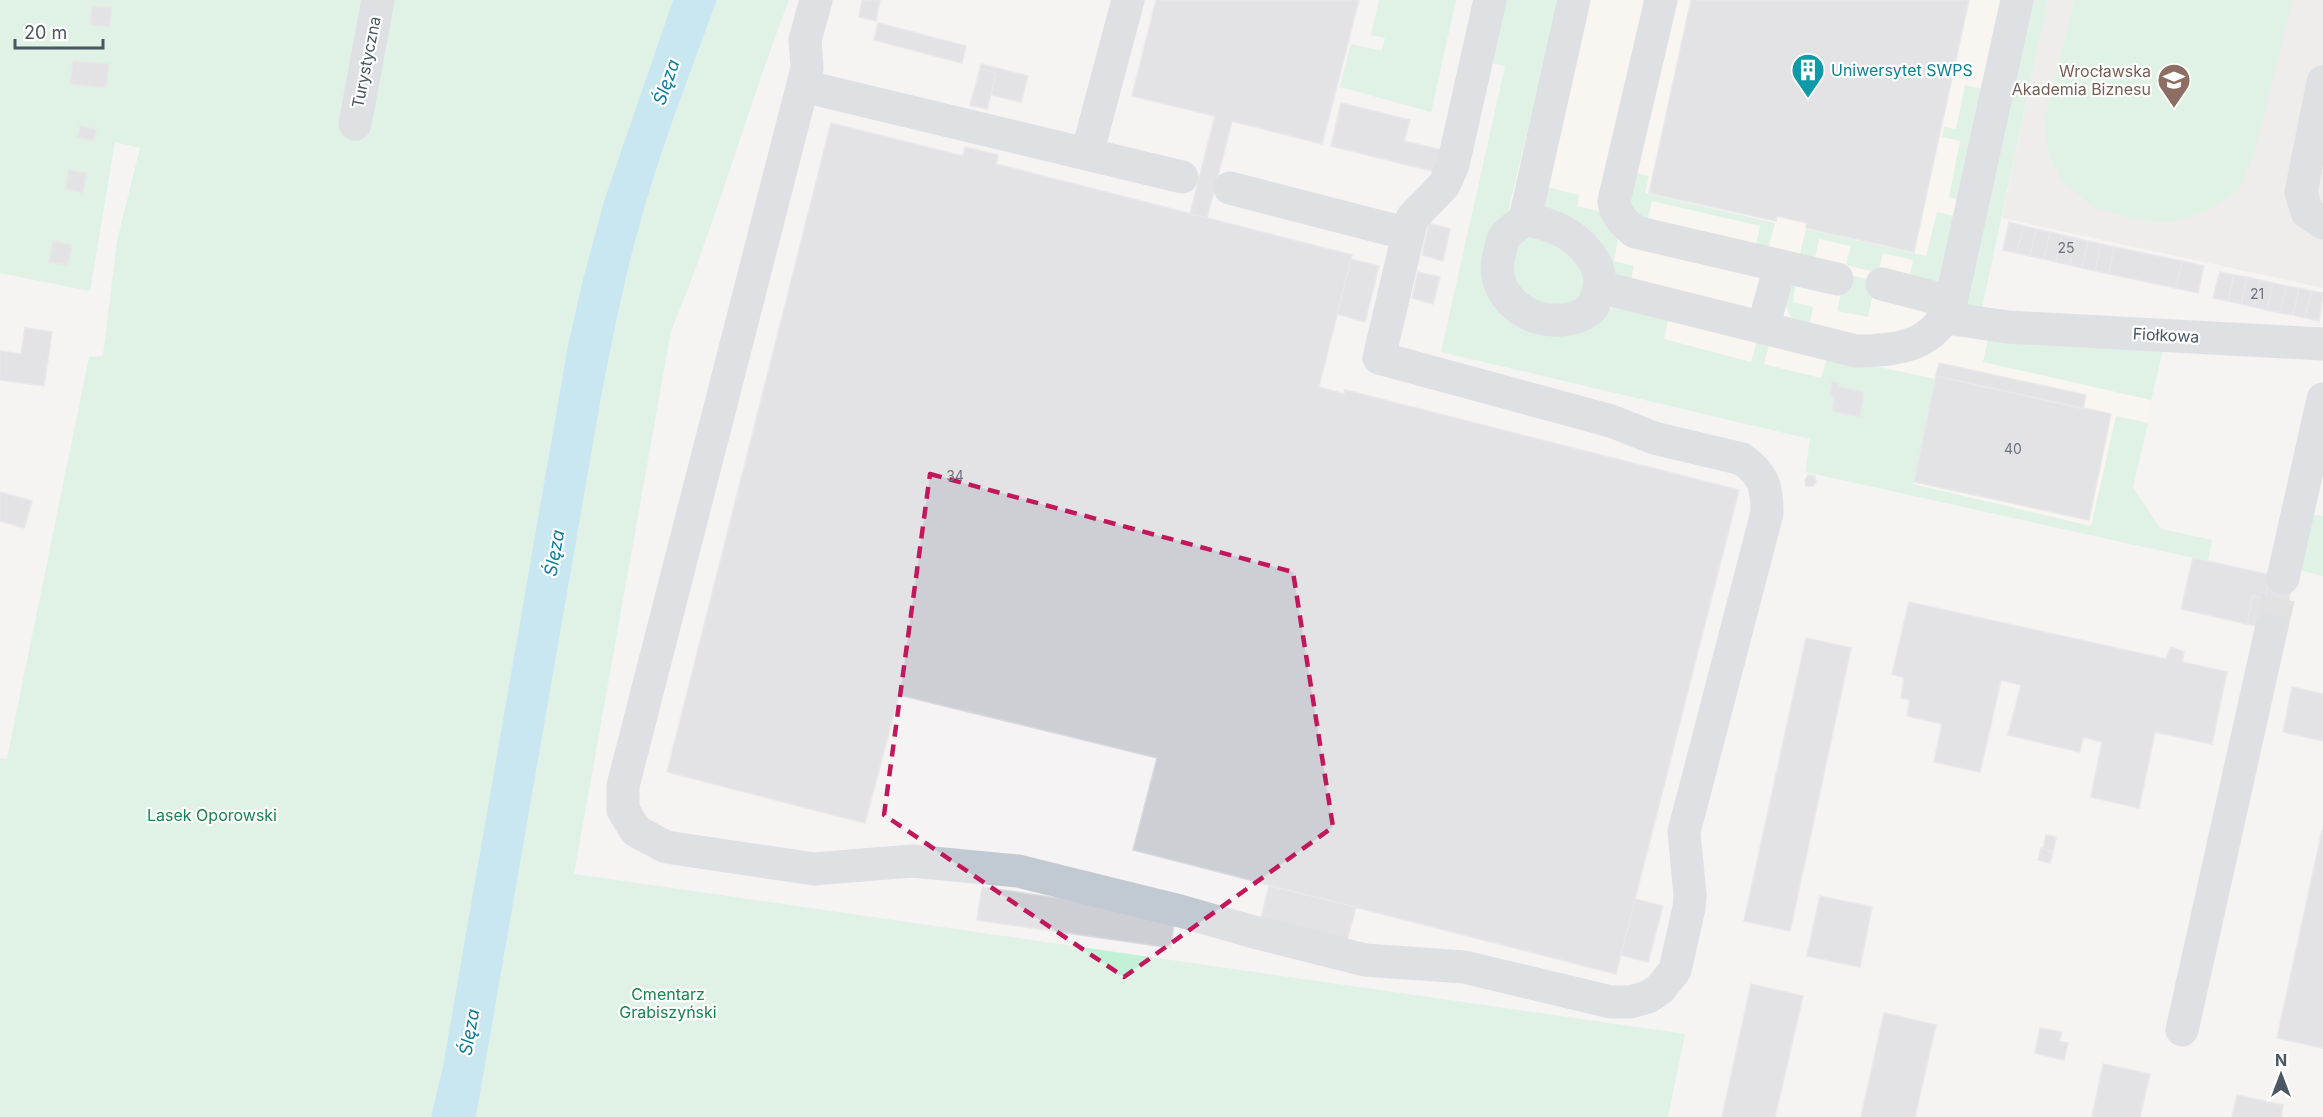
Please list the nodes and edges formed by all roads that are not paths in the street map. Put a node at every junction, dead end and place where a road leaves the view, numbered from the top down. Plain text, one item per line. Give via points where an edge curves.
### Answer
1 (378, 0) edge
2 (816, 0) edge
3 (835, 0) edge
4 (1128, 0) edge
5 (1490, 0) edge
6 (1574, 0) edge
7 (1661, 0) edge
8 (2017, 0) edge
9 (805, 77) junction
10 (2323, 82) edge
11 (355, 124) dead end
12 (1087, 154) junction
13 (1182, 177) dead end
14 (1230, 188) dead end
15 (1525, 219) junction
16 (2323, 223) edge
17 (1408, 234) junction
18 (1780, 266) junction
19 (1838, 279) dead end
20 (1881, 284) dead end
21 (1600, 287) junction
22 (1948, 310) junction
23 (1763, 328) junction
24 (2323, 344) edge
25 (2323, 399) edge
26 (2283, 578) tunnel mouth
27 (2271, 630) tunnel mouth
28 (2182, 1030) dead end

1 - 11 street, Turystyczna
2 - 9 street via 806,40
3 - 9 street via 824,44
4 - 12 street
5 - 17 street via 1453,165 1444,185 1412,218
6 - 15 street
7 - 18 street via 1614,209 1635,232
8 - 22 street
9 - 12 street
9 - 17 street via 623,786 623,810 636,831 666,847 814,869 912,861 1018,871 1365,960 1464,968 1611,1002 1640,1000 1660,989 1675,970 1690,895 1684,832 1767,513 1764,481 1743,459 1654,438 1611,421 1379,358
10 - 16 street via 2301,192 2307,212
12 - 13 street
14 - 17 street
15 - 21 street via 1549,224 1572,235 1598,267
15 - 21 street via 1504,238 1497,263 1500,284 1511,304 1548,320 1566,319 1582,315 1593,306
18 - 19 street
18 - 23 street
20 - 22 street, Fiołkowa
21 - 23 street
22 - 23 street via 1935,332 1883,351 1856,351
22 - 24 street, Fiołkowa via 2008,327
25 - 26 street
27 - 28 street

